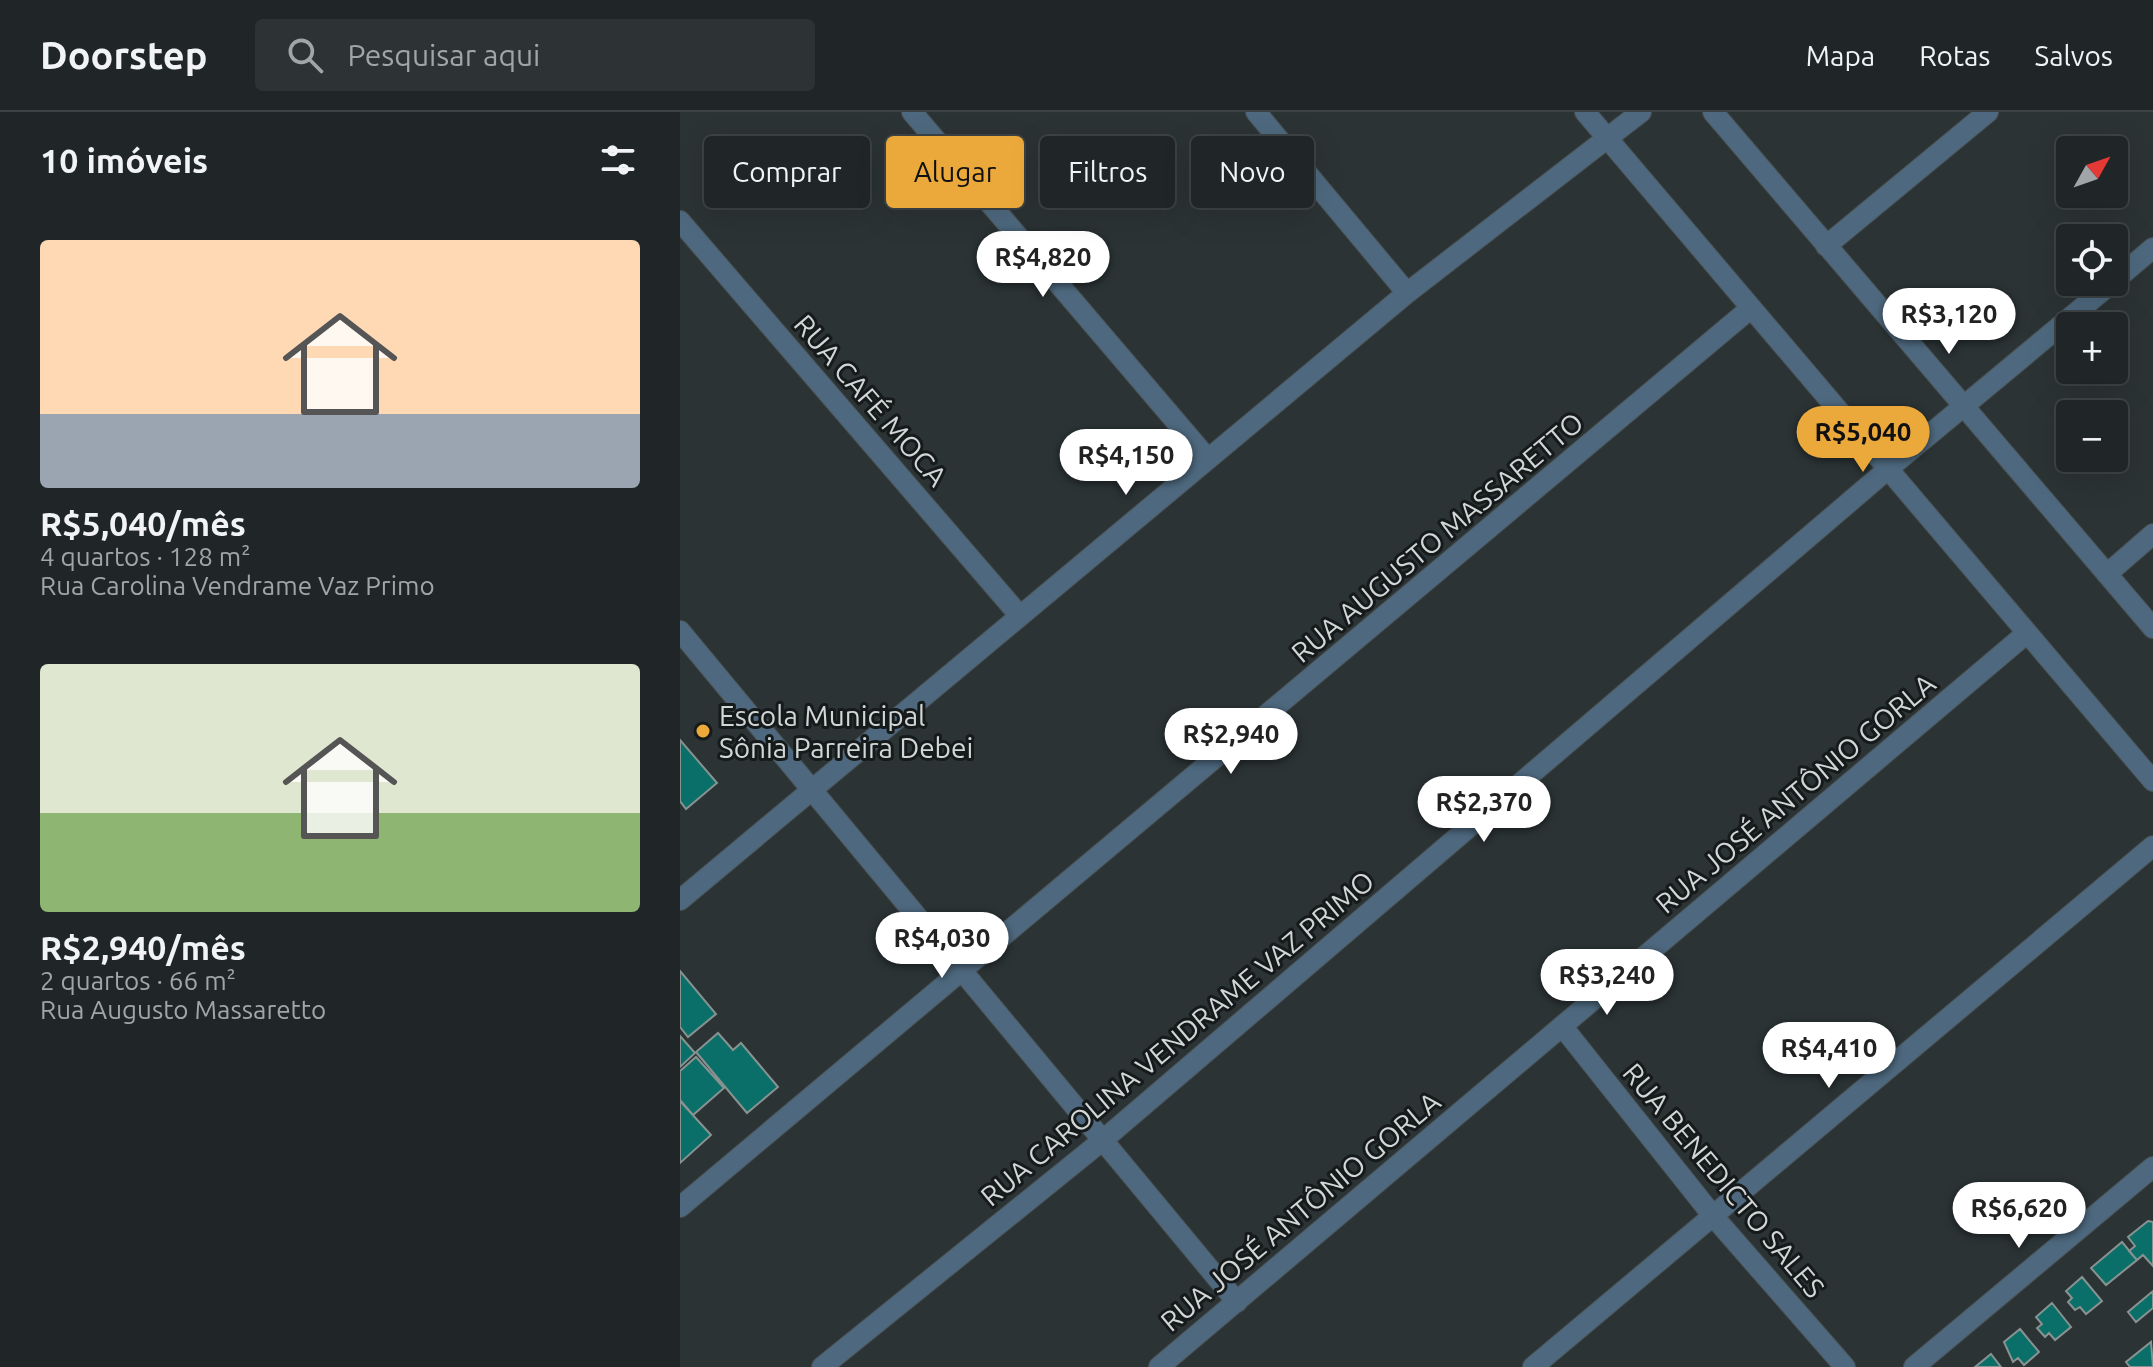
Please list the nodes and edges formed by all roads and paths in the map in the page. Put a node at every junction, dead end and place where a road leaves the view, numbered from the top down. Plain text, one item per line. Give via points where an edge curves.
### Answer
1 (912, 112) edge
2 (1256, 112) edge
3 (1585, 112) edge
4 (1641, 112) edge
5 (1713, 112) edge
6 (1988, 112) edge
7 (1607, 138) junction
8 (680, 221) edge
9 (1826, 246) junction
10 (2153, 248) edge
11 (2128, 270) edge
12 (1407, 293) junction
13 (2097, 296) edge
14 (1751, 308) junction
15 (1965, 408) junction
16 (1207, 458) junction
17 (1888, 469) junction
18 (2153, 534) edge
19 (2107, 574) junction
20 (1020, 616) junction
21 (2153, 628) edge
22 (680, 631) edge
23 (2027, 633) junction
24 (2153, 781) edge
25 (813, 789) junction
26 (2153, 846) edge
27 (680, 900) edge
28 (965, 972) junction
29 (1562, 1026) junction
30 (1103, 1140) junction
31 (2153, 1167) edge
32 (680, 1207) edge
33 (1713, 1216) junction
34 (1237, 1302) junction
35 (822, 1367) edge
36 (1159, 1367) edge
37 (1533, 1367) edge
38 (1845, 1367) edge
39 (1914, 1367) edge

1 - 16 street
2 - 12 street
3 - 7 street
4 - 7 street
5 - 9 street
6 - 9 street
7 - 12 street
7 - 14 street
8 - 20 street, RUA CAFÉ MOCA
9 - 15 street
10 - 11 street, RUA CAROLINA VENDRAME VAZ PRIMO
12 - 16 street
13 - 15 street, RUA CAROLINA VENDRAME VAZ PRIMO
14 - 17 street
14 - 28 street, RUA AUGUSTO MASSARETTO
15 - 17 street, RUA CAROLINA VENDRAME VAZ PRIMO
15 - 19 street
16 - 20 street
17 - 23 street
17 - 30 street, RUA CAROLINA VENDRAME VAZ PRIMO
18 - 19 street
19 - 21 street
20 - 25 street
22 - 25 street
23 - 24 street
23 - 29 street, RUA JOSÉ ANTÔNIO GORLA
25 - 27 street
25 - 28 street
26 - 33 street
28 - 30 street
28 - 32 street, RUA AUGUSTO MASSARETTO
29 - 33 street, RUA BENEDICTO SALES
29 - 34 street, RUA JOSÉ ANTÔNIO GORLA
30 - 34 street
30 - 35 street, RUA CAROLINA VENDRAME VAZ PRIMO
31 - 39 street
33 - 37 street
33 - 38 street, RUA BENEDICTO SALES
34 - 36 street, RUA JOSÉ ANTÔNIO GORLA

